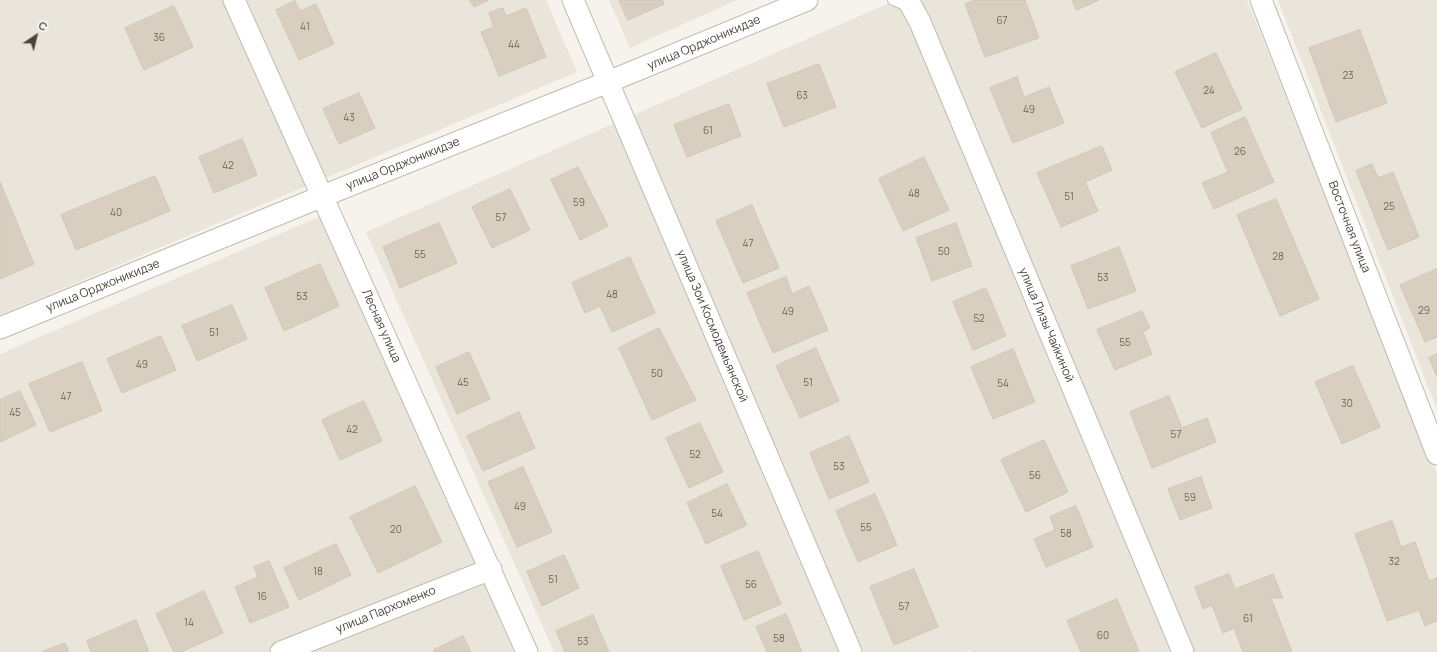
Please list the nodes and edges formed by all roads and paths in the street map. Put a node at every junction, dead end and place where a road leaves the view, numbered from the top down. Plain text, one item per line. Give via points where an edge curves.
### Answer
1 (234, 0) edge
2 (573, 0) edge
3 (807, 0) edge
4 (893, 0) edge
5 (908, 0) edge
6 (1261, 0) edge
7 (920, 22) junction
8 (608, 82) junction
9 (323, 196) junction
10 (0, 328) edge
11 (1437, 454) edge
12 (491, 569) junction
13 (281, 652) edge
14 (527, 652) edge
15 (850, 652) edge
16 (1183, 652) edge

1 - 9 street, Лесная улица
2 - 8 street, улица Зои Космодемьянской
3 - 8 street, улица Орджоникидзе
4 - 7 lane via 905,5
5 - 7 street, улица Лизы Чайкиной
6 - 11 street, Восточная улица
7 - 16 street, улица Лизы Чайкиной
8 - 9 street, улица Орджоникидзе
8 - 15 street, улица Зои Космодемьянской
9 - 10 street, улица Орджоникидзе
9 - 12 street, Лесная улица
12 - 13 street, улица Пархоменко
12 - 14 street, Лесная улица

